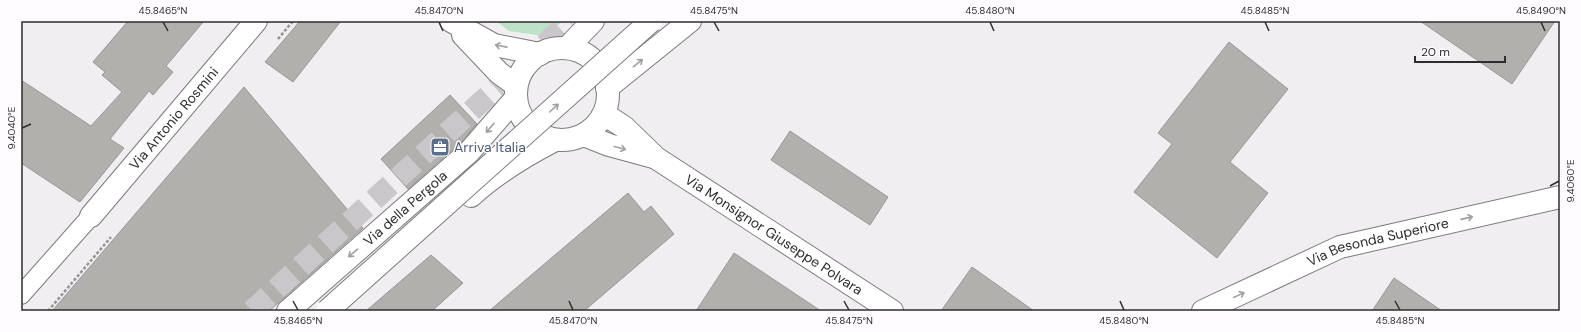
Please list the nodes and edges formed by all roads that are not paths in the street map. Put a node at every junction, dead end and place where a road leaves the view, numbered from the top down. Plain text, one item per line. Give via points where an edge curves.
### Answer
1 (256, 21) edge
2 (450, 21) edge
3 (593, 21) edge
4 (651, 21) edge
5 (690, 21) edge
6 (567, 48) junction
7 (540, 54) junction
8 (607, 88) junction
9 (516, 92) junction
10 (604, 114) junction
11 (584, 135) junction
12 (555, 140) junction
13 (656, 158) junction
14 (1560, 197) edge
15 (91, 216) joint
16 (21, 295) edge
17 (288, 311) edge
18 (327, 311) edge
19 (341, 311) edge
20 (892, 311) edge
21 (1203, 311) edge

1 - 15 main road, Via Antonio Rosmini
7 -> 2 main road via 494,45
2 - 9 main road
3 - 6 main road
18 -> 4 main road, bridge
8 -> 5 main road
6 - 7 main road via 553,49
6 - 8 main road via 582,53 594,62 603,74
7 - 9 main road via 528,63 521,73
8 - 10 main road
9 - 12 main road via 520,114 528,126 541,136
9 -> 17 main road, Via della Pergola via 469,152
10 - 11 main road via 596,126
10 - 13 main road, Via Monsignor Giuseppe Polvara via 624,128
11 - 12 main road via 570,140
11 -> 13 main road, Via Monsignor Giuseppe Polvara via 608,145
12 - 19 main road via 523,157 488,181
13 - 20 main road, Via Monsignor Giuseppe Polvara
21 -> 14 main road, Via Besonda Superiore via 1340,247
15 - 16 lane

